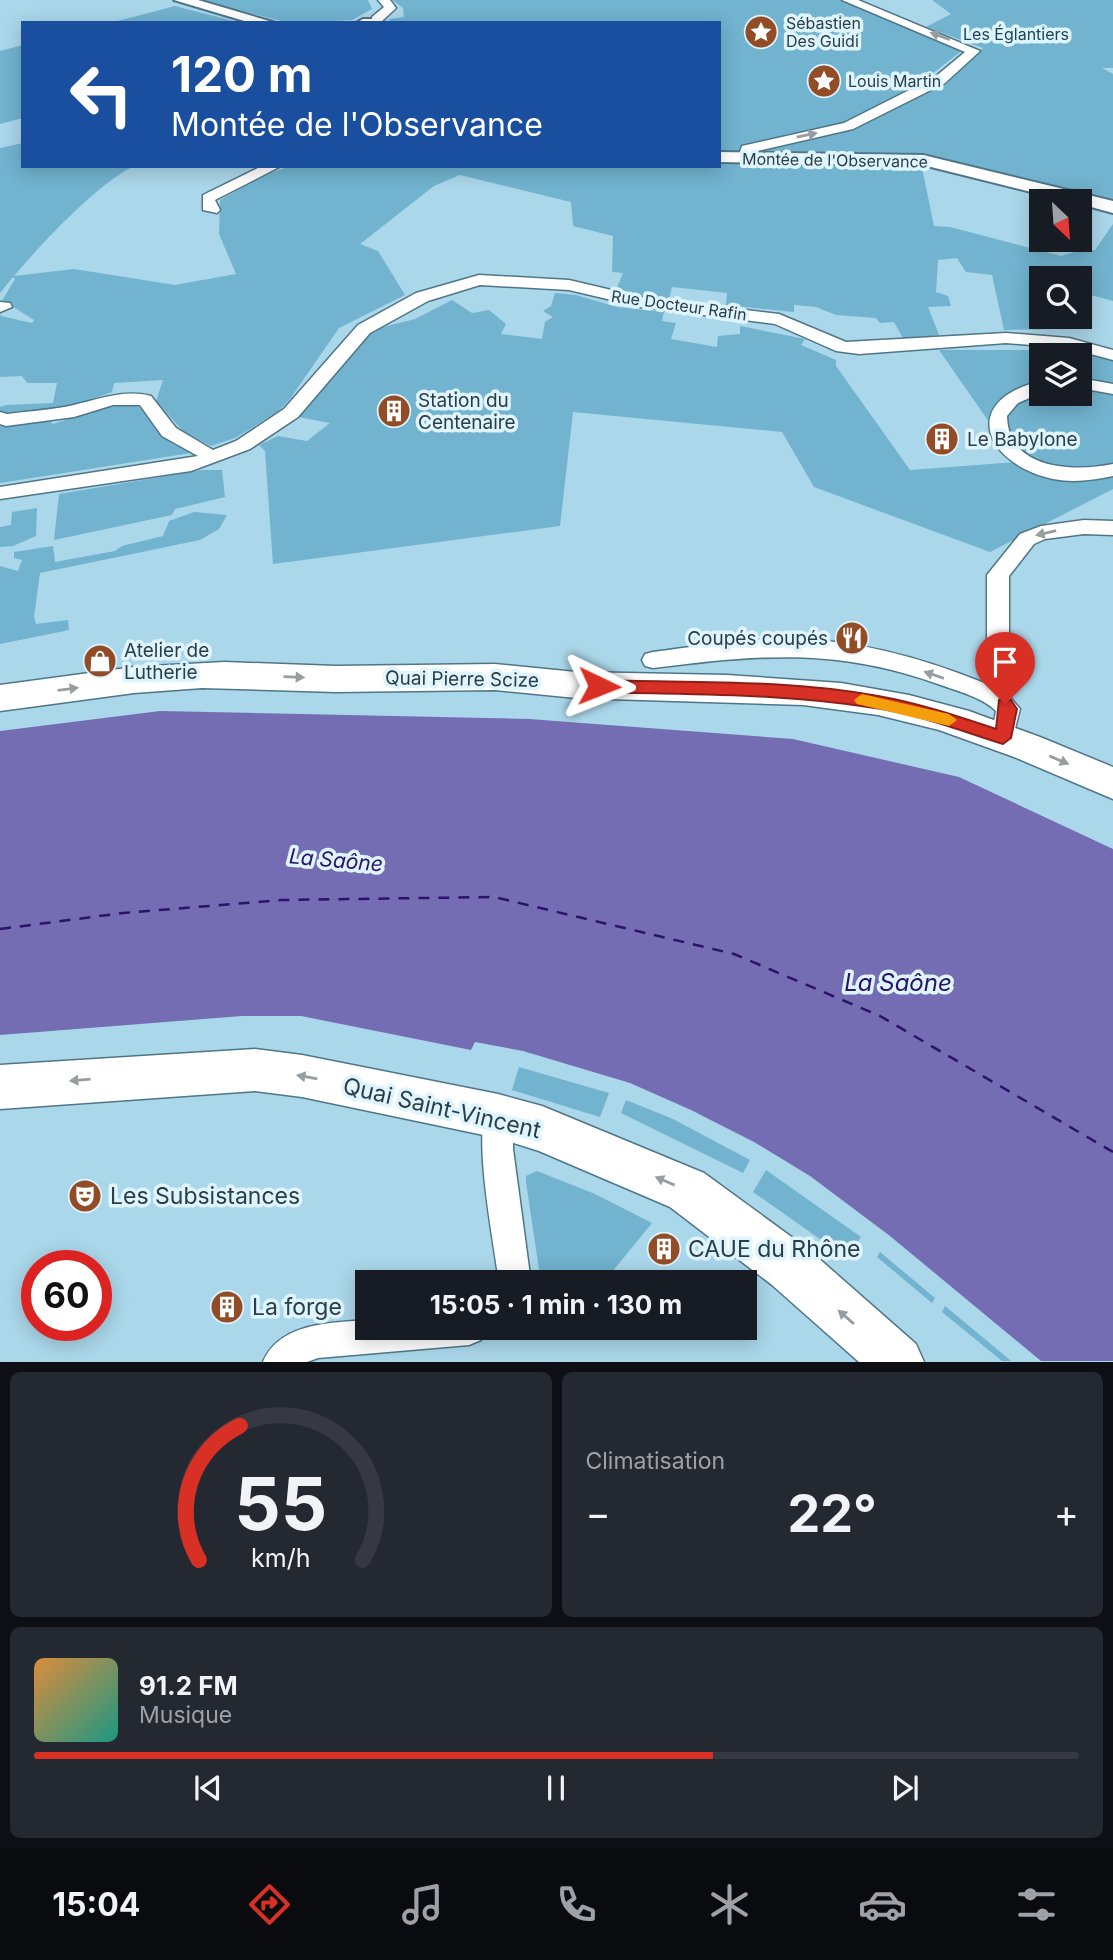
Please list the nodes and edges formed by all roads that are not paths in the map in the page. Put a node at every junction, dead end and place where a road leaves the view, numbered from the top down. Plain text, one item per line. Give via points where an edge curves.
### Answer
1 (181, 0) edge
2 (384, 0) edge
3 (848, 0) edge
4 (261, 21) edge
5 (373, 21) edge
6 (721, 157) edge
7 (745, 158) junction
8 (270, 168) edge
9 (1113, 207) edge
10 (212, 210) dead end
11 (1069, 343) joint
12 (1113, 343) edge
13 (1092, 349) edge
14 (1113, 355) edge
15 (1092, 385) edge
16 (1113, 389) edge
17 (1029, 390) edge
18 (0, 418) edge
19 (211, 458) junction
20 (1113, 470) edge
21 (0, 493) edge
22 (1113, 528) edge
23 (653, 666) junction
24 (0, 698) edge
25 (998, 699) junction
26 (992, 734) junction
27 (1113, 784) edge
28 (0, 1087) edge
29 (498, 1116) junction
30 (513, 1270) edge
31 (355, 1338) edge
32 (280, 1362) edge
33 (898, 1362) edge

1 - 4 street
2 - 5 street via 390,8
7 -> 3 street via 747,149 848,126 940,80 974,51
6 - 7 street, Montée de l'Observance
7 - 9 street, Montée de l'Observance via 931,161
8 - 10 street via 208,198
11 - 12 street, Rue Docteur Rafin via 1075,333
11 - 19 street, Rue Docteur Rafin via 1006,338 859,349 842,347 779,319 653,304 569,285 486,279 422,298 364,329 291,413 259,436
13 - 14 street, Rue Docteur Rafin
15 - 16 street
17 - 20 street via 1015,395 998,415 998,431 1012,453 1032,467 1065,476
18 - 19 street via 74,411 112,400 145,400 169,432
19 - 21 street, Rue Docteur Rafin via 191,465
22 -> 25 street via 1041,533 1027,539 998,575
24 -> 23 main road, Quai Pierre Scize via 178,676 222,675 358,679 430,675 546,679 576,685
25 -> 23 street via 904,665 814,648 760,648
23 - 26 main road, Quai Pierre Scize via 877,702
25 - 26 street via 1009,709
26 -> 27 main road, Quai Pierre Scize
29 -> 28 main road, Quai Saint-Vincent via 255,1070
29 - 30 street via 499,1163
33 -> 29 main road, Quai Saint-Vincent via 790,1267 687,1190 542,1129
31 - 32 street via 318,1341 295,1349

